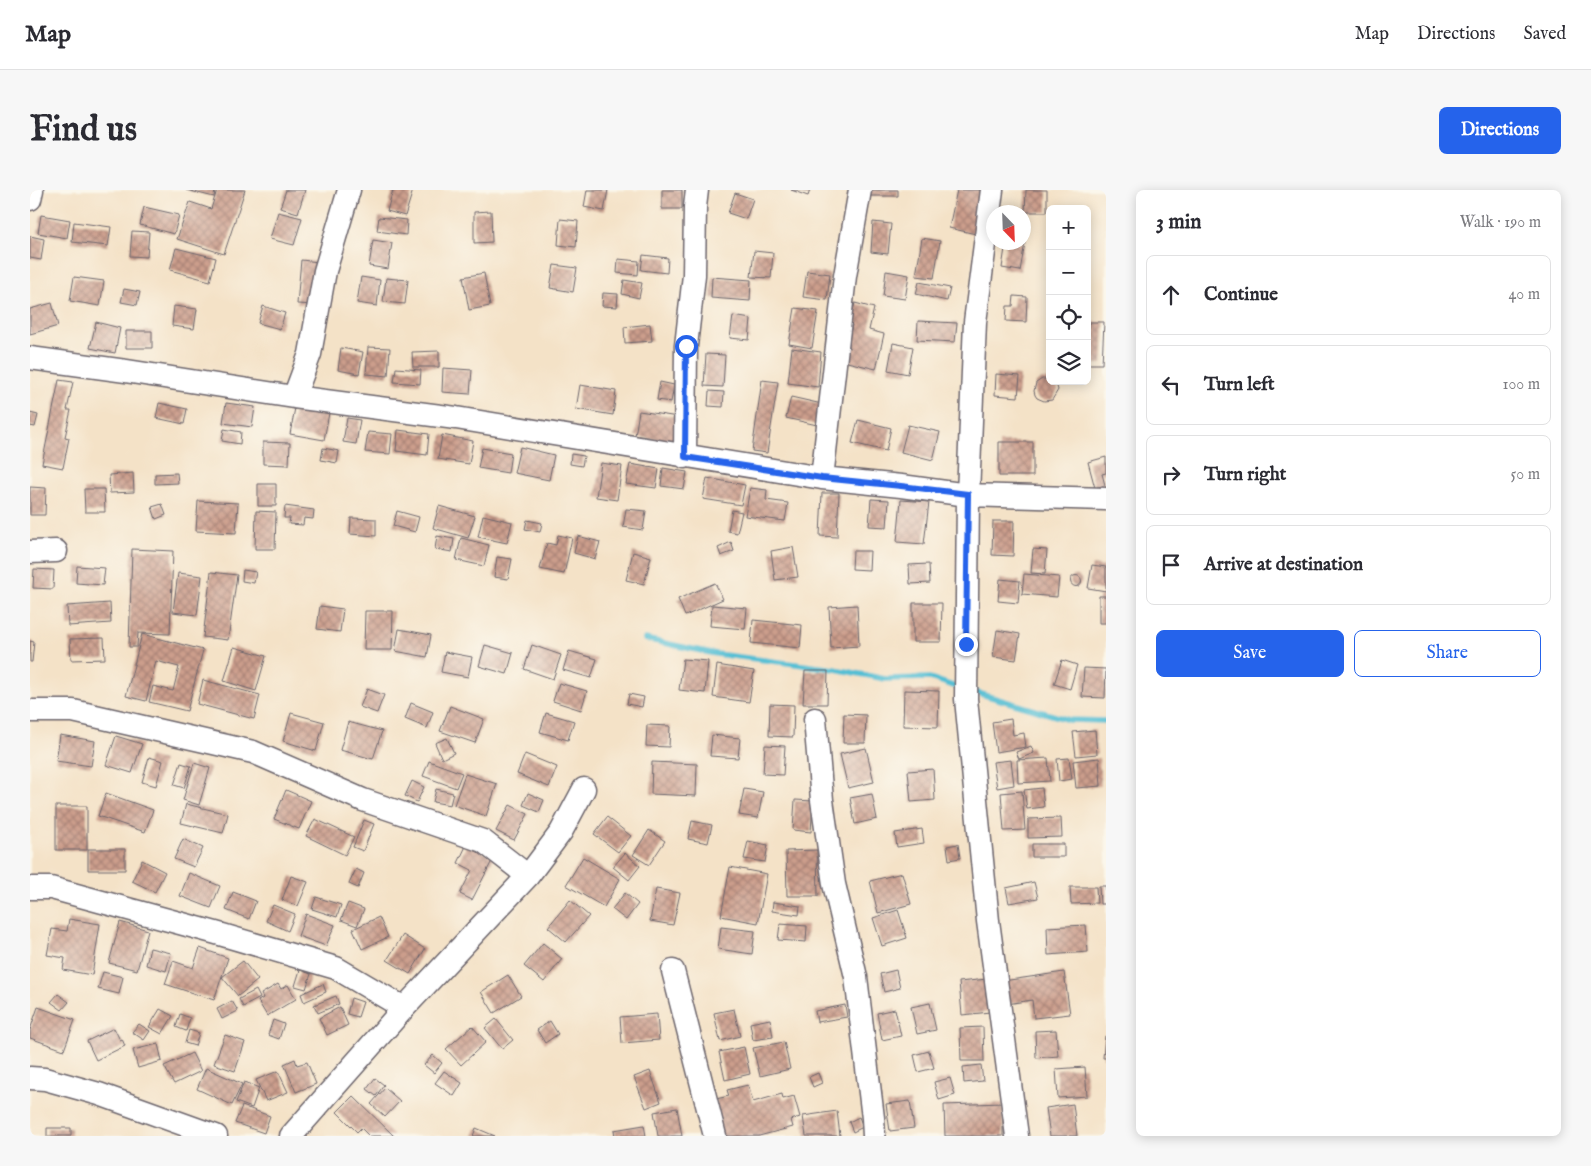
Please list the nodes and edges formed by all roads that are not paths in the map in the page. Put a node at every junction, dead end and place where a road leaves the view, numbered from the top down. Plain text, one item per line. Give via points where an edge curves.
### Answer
1 (32, 190) edge
2 (350, 190) edge
3 (698, 190) edge
4 (860, 190) edge
5 (992, 190) edge
6 (30, 199) edge
7 (30, 358) edge
8 (294, 397) junction
9 (685, 457) junction
10 (822, 478) junction
11 (968, 494) junction
12 (1106, 499) edge
13 (56, 551) dead end
14 (30, 552) edge
15 (30, 711) edge
16 (814, 719) dead end
17 (584, 789) dead end
18 (528, 876) junction
19 (30, 888) edge
20 (673, 971) dead end
21 (404, 1008) junction
22 (30, 1078) edge
23 (216, 1136) edge
24 (291, 1136) edge
25 (715, 1136) edge
26 (874, 1136) edge
27 (1017, 1136) edge

1 - 6 street
2 - 8 street via 325,271 310,354
3 - 9 street via 694,275 686,346
4 - 10 street via 845,276
5 - 11 street via 975,322
7 - 8 street
8 - 9 street via 456,418
9 - 10 street
10 - 11 street
11 - 12 street
11 - 27 street via 966,690 988,921
13 - 14 street
15 - 18 street via 74,711 253,752 363,800 483,841
16 - 26 street via 834,884 856,977
17 - 18 street via 560,832
18 - 21 street
19 - 21 street via 51,888 336,968
20 - 25 street
21 - 24 street
22 - 23 street via 46,1079 99,1094

